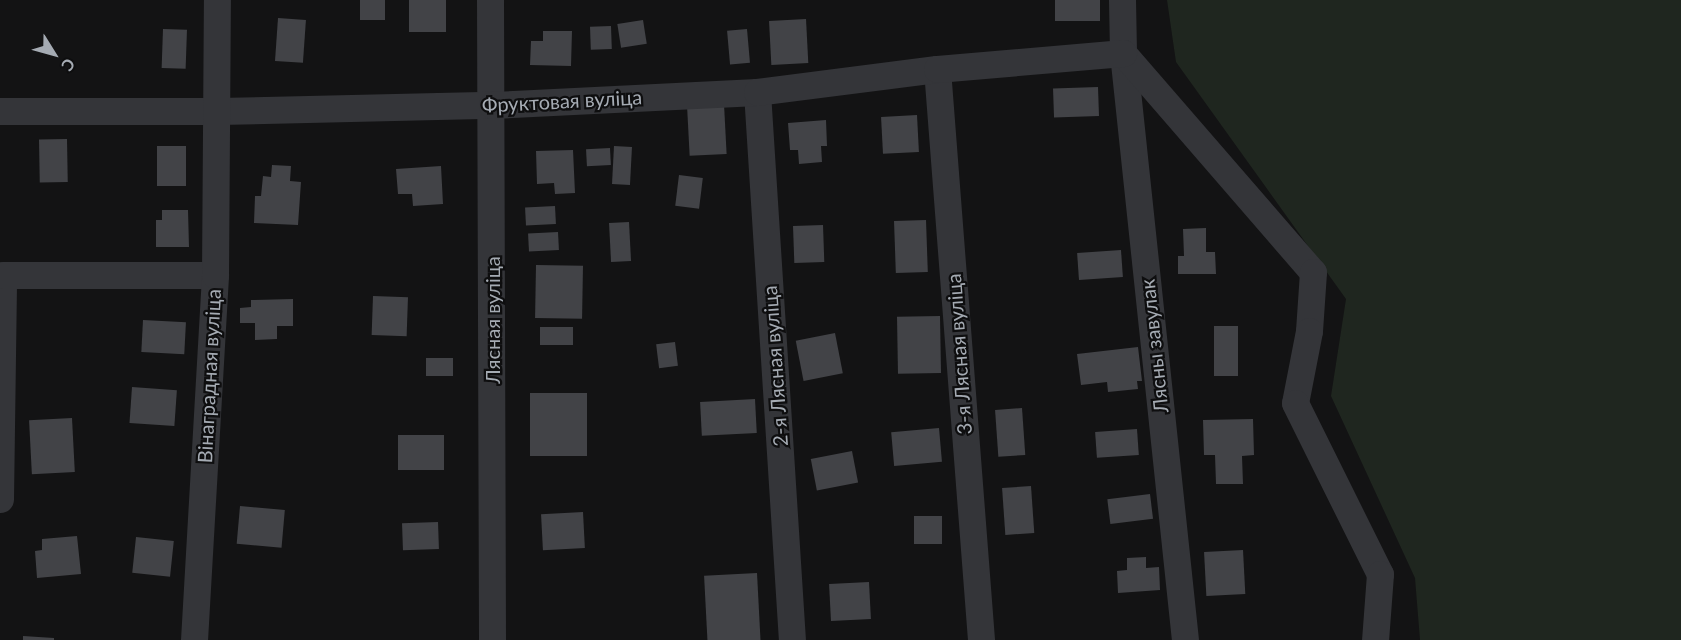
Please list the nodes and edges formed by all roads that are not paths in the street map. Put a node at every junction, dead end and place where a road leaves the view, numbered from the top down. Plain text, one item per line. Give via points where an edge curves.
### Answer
1 (217, 0) edge
2 (490, 0) edge
3 (1122, 0) edge
4 (1123, 53) junction
5 (938, 69) junction
6 (757, 92) junction
7 (492, 105) junction
8 (0, 111) edge
9 (218, 111) junction
10 (215, 275) junction
11 (0, 498) edge
12 (194, 640) edge
13 (492, 640) edge
14 (792, 640) edge
15 (981, 640) edge
16 (1185, 640) edge
17 (1375, 640) edge

1 - 9 street, Вінаградная вуліца
2 - 7 street, Лясная вуліца
3 - 4 street, Лясны завулак
4 - 5 street, Фруктовая вуліца
4 - 16 street, Лясны завулак
4 - 17 street via 1313,272 1309,331 1295,403 1380,574
5 - 6 street, Фруктовая вуліца
5 - 15 street, 3-я Лясная вуліца
6 - 7 street, Фруктовая вуліца
6 - 14 street, 2-я Лясная вуліца
7 - 9 street, Фруктовая вуліца
7 - 13 street, Лясная вуліца
8 - 9 street, Фруктовая вуліца
9 - 10 street, Вінаградная вуліца
10 - 11 street via 3,275
10 - 12 street, Вінаградная вуліца

